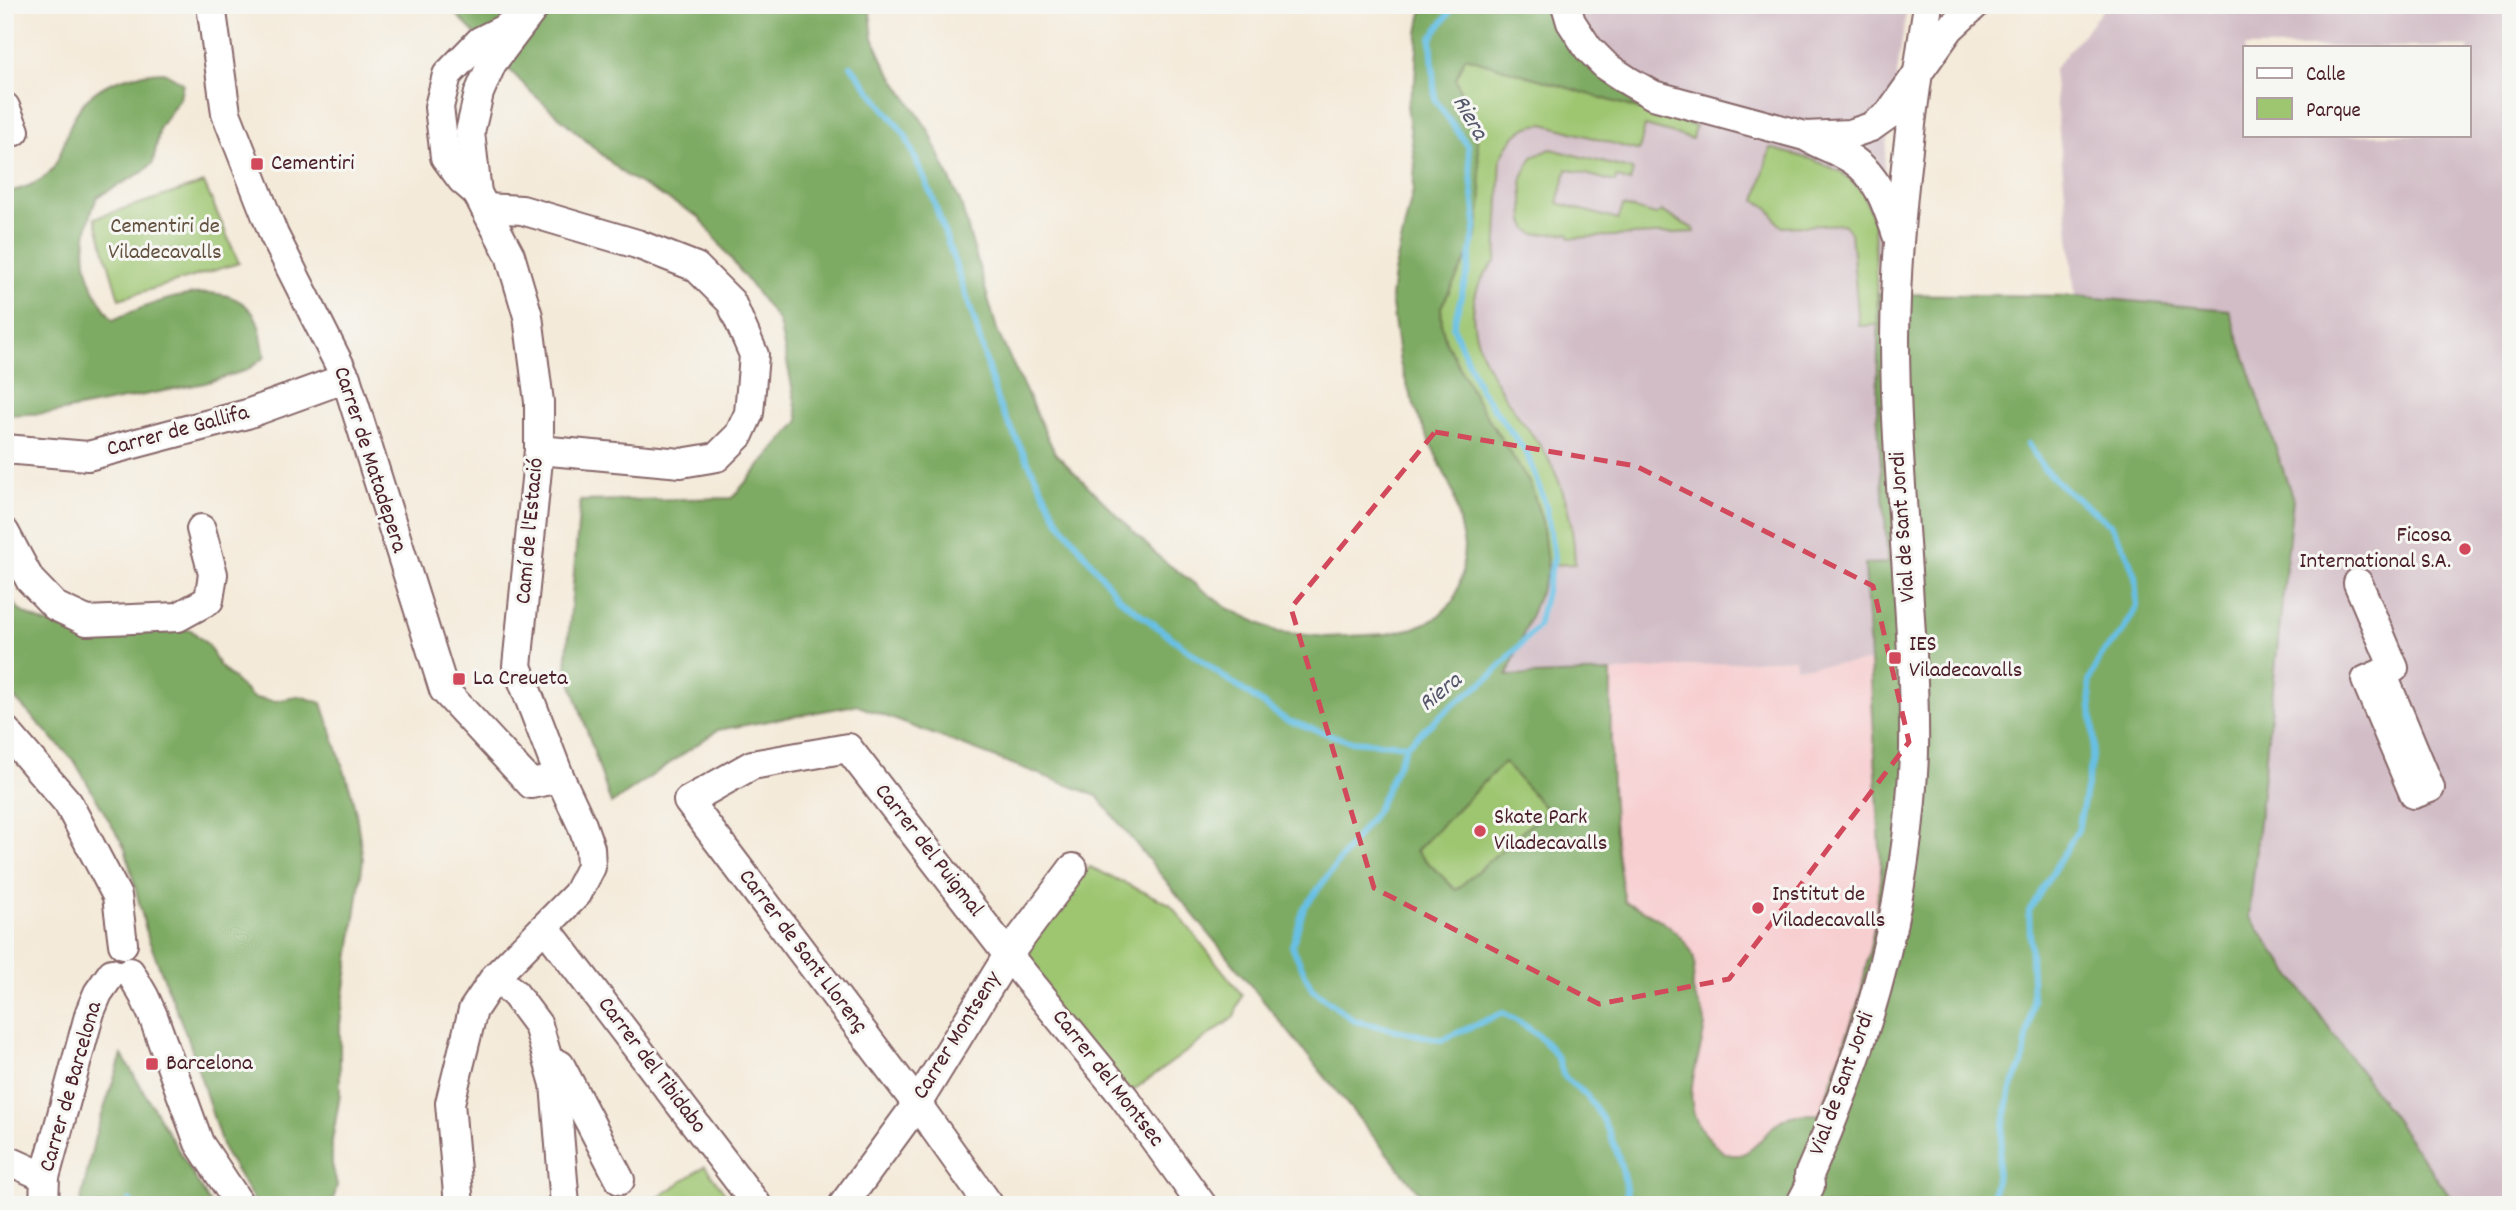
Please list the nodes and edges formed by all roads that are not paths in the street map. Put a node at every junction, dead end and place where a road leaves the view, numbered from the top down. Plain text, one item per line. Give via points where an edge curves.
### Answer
1 (211, 5) edge
2 (536, 5) edge
3 (1566, 5) edge
4 (1928, 5) edge
5 (1975, 5) edge
6 (1918, 71) junction
7 (1805, 136) junction
8 (481, 200) junction
9 (1899, 240) junction
10 (345, 378) junction
11 (5, 449) edge
12 (539, 450) junction
13 (201, 529) dead end
14 (5, 533) edge
15 (2358, 583) dead end
16 (2382, 673) dead end
17 (5, 730) edge
18 (560, 778) junction
19 (688, 801) joint
20 (1073, 868) dead end
21 (545, 927) junction
22 (1008, 955) junction
23 (121, 973) junction
24 (495, 977) junction
25 (549, 1062) junction
26 (917, 1104) junction
27 (5, 1159) edge
28 (1809, 1175) junction
29 (45, 1177) junction
30 (620, 1180) dead end
31 (44, 1205) edge
32 (240, 1205) edge
33 (459, 1205) edge
34 (565, 1205) edge
35 (757, 1205) edge
36 (843, 1205) edge
37 (989, 1205) edge
38 (1202, 1205) edge
39 (1776, 1205) edge
40 (1800, 1205) edge

1 - 10 street, Carrer de Matadepera via 226,113 274,235
2 - 8 street, Camí de l'Estació via 492,64 479,93 470,132
3 - 7 street via 1588,48 1641,89
4 - 6 street, Vial de Sant Jordi
5 - 6 street via 1950,27
6 - 7 street via 1888,115 1871,127
6 - 9 street, Vial de Sant Jordi
7 - 9 street via 1865,170 1881,192
8 - 12 street, Camí de l'Estació via 510,256 528,316 539,402
8 - 12 street via 637,244 696,267 731,302 754,355 749,413 739,435 717,457 681,463
9 - 28 street, Vial de Sant Jordi via 1897,419 1909,595 1913,773 1888,953 1854,1066
10 - 11 street, Carrer de Gallifa via 247,414 88,456
10 - 18 street, Carrer de Matadepera via 444,690 531,784
12 - 18 street, Camí de l'Estació via 517,666
13 - 14 street via 213,574 209,600 178,617 87,621 55,606 30,580
15 - 16 street via 2394,668
17 - 23 street via 68,803 117,896 123,944 111,947 104,963
18 - 21 street, Camí de l'Estació via 590,848 591,867 577,894
19 - 22 street, Carrer del Puigmal via 752,765 848,748
19 - 26 street, Carrer de Sant Llorenç
20 - 22 street, Carrer Montseny
21 - 24 street
21 - 35 street, Carrer del Tibidabo
22 - 26 street, Carrer Montseny
22 - 38 street, Carrer del Montsec via 1124,1097
23 - 29 street, Carrer de Barcelona via 98,993 90,1012
23 - 32 street via 149,1006 199,1143
24 - 25 street via 515,994 538,1025
24 - 33 street via 473,1010 450,1103
25 - 30 street via 560,1065
25 - 34 street via 555,1084
26 - 36 street, Carrer Montseny
26 - 37 street, Carrer de Sant Llorenç
27 - 29 street
28 - 39 street
28 - 40 street, Vial de Sant Jordi via 1810,1186
29 - 31 street, Carrer de Barcelona

